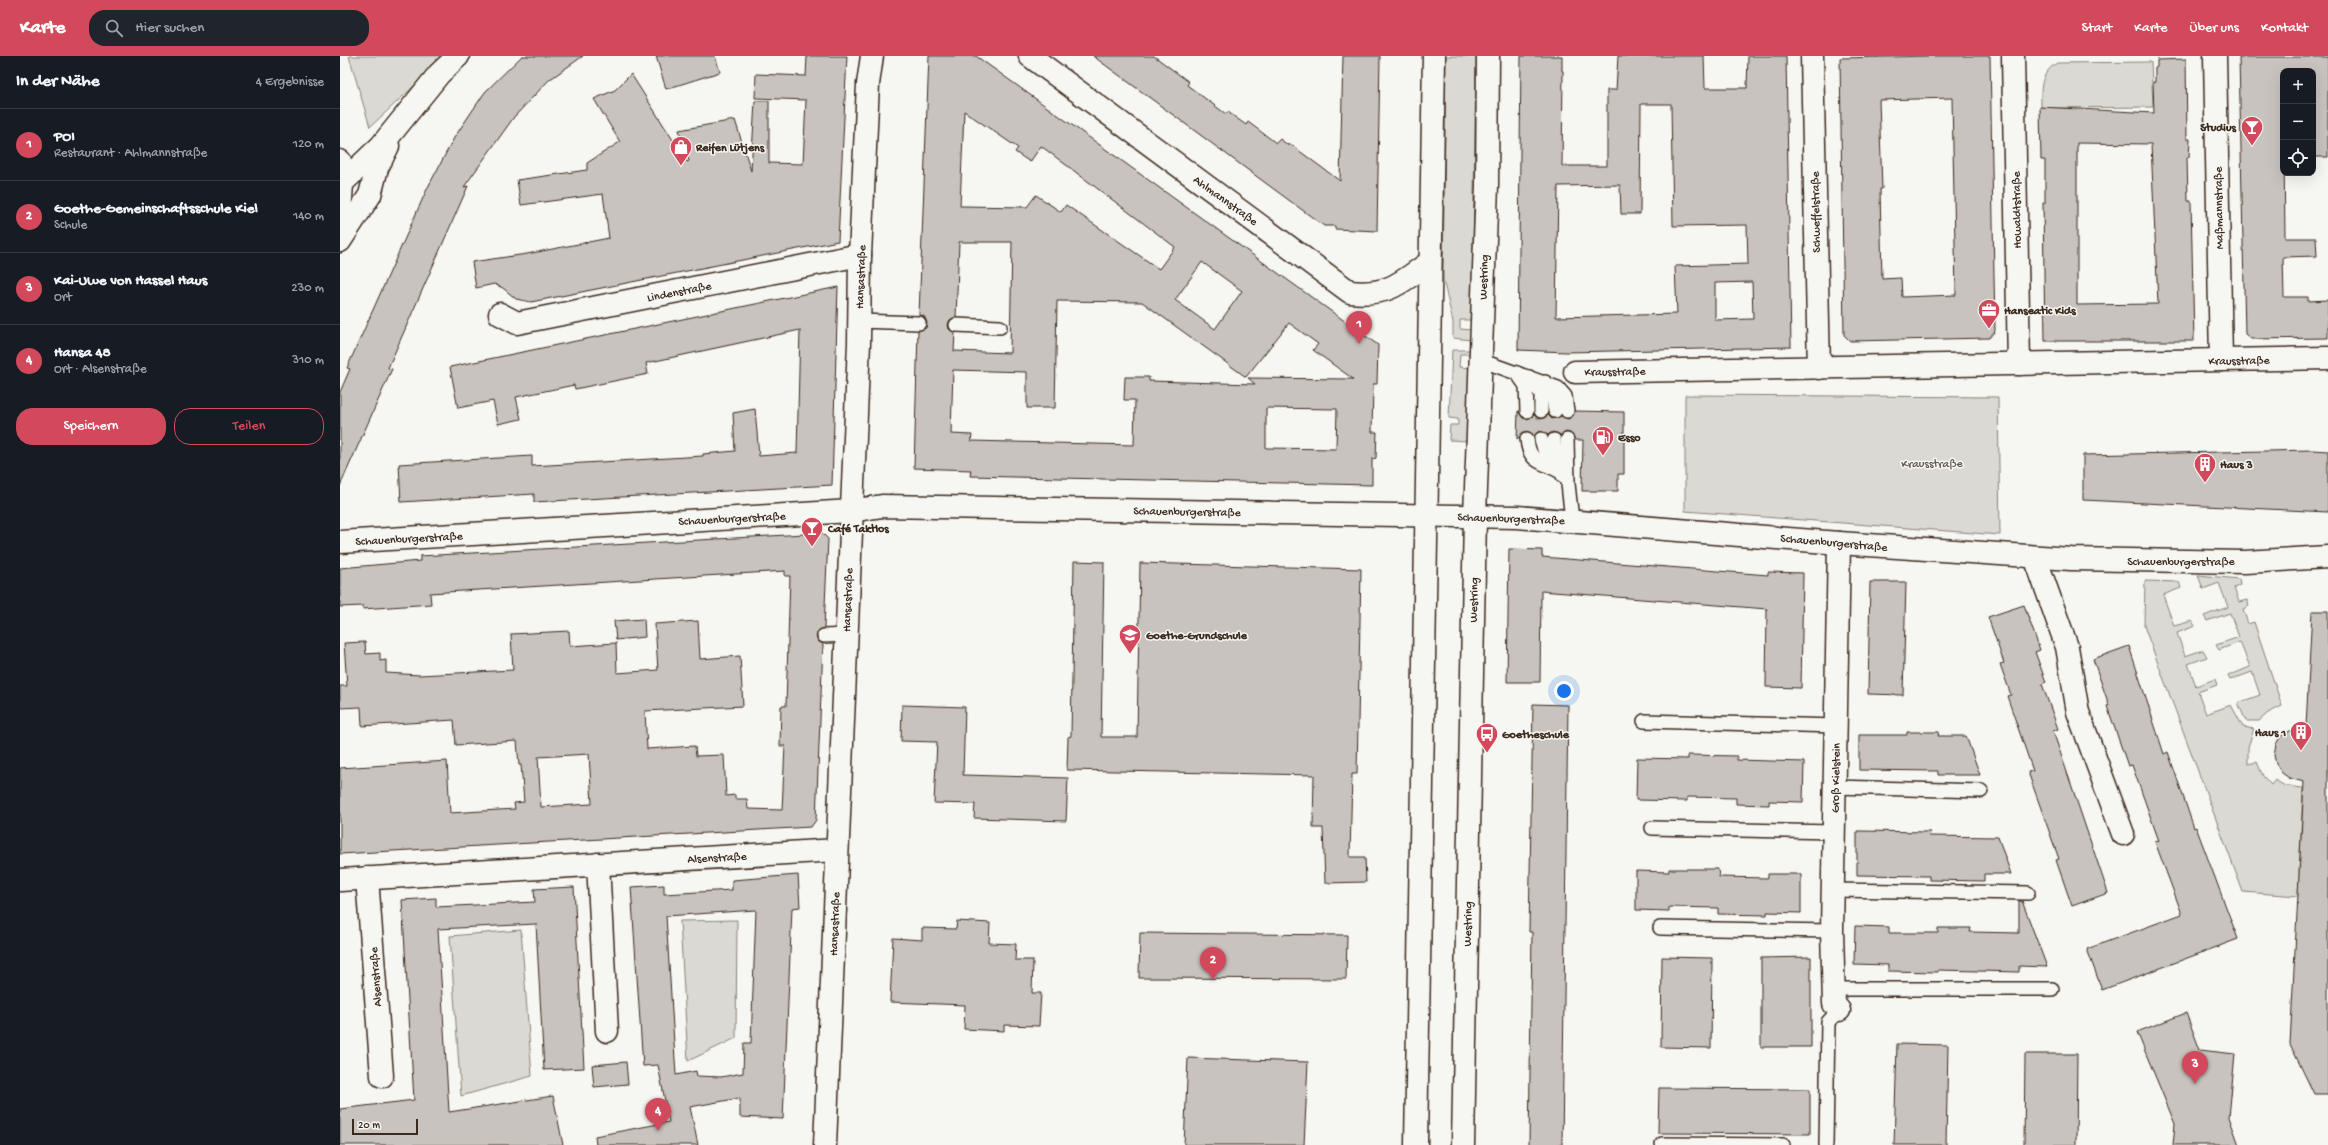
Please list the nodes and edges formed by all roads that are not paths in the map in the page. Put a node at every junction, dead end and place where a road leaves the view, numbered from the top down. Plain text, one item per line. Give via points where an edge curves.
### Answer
1 (458, 56) edge
2 (872, 56) edge
3 (1030, 56) edge
4 (1434, 56) edge
5 (1488, 56) edge
6 (1812, 56) edge
7 (2013, 56) edge
8 (2216, 56) edge
9 (396, 128) junction
10 (340, 160) edge
11 (341, 185) edge
12 (340, 213) edge
13 (340, 241) edge
14 (860, 255) junction
15 (1430, 262) junction
16 (500, 314) dead end
17 (859, 321) junction
18 (919, 323) dead end
19 (956, 325) dead end
20 (1000, 327) dead end
21 (2328, 358) edge
22 (1480, 360) junction
23 (2221, 360) junction
24 (2019, 364) junction
25 (1819, 368) junction
26 (1575, 372) dead end
27 (1523, 375) junction
28 (1527, 411) dead end
29 (1541, 411) dead end
30 (1561, 411) dead end
31 (1527, 439) dead end
32 (1541, 439) dead end
33 (1554, 440) dead end
34 (1568, 440) dead end
35 (1560, 471) junction
36 (1568, 484) junction
37 (851, 511) junction
38 (1427, 515) junction
39 (1474, 516) junction
40 (1572, 520) junction
41 (340, 542) edge
42 (1839, 544) junction
43 (2035, 557) junction
44 (2328, 558) edge
45 (846, 635) junction
46 (824, 636) dead end
47 (1644, 721) dead end
48 (1836, 726) junction
49 (1834, 787) junction
50 (1981, 791) dead end
51 (1652, 828) dead end
52 (1834, 832) junction
53 (2123, 834) dead end
54 (837, 850) junction
55 (598, 864) junction
56 (367, 878) junction
57 (340, 880) edge
58 (1833, 890) junction
59 (2028, 893) dead end
60 (1660, 928) dead end
61 (1832, 931) junction
62 (1833, 988) junction
63 (2052, 989) dead end
64 (1839, 1010) joint
65 (608, 1031) dead end
66 (382, 1076) dead end
67 (1662, 1144) edge
68 (825, 1145) edge
69 (1416, 1145) edge
70 (1464, 1145) edge
71 (1782, 1145) edge
72 (1826, 1145) edge

1 - 9 street via 439,74
2 - 14 street, Hansastraße via 868,84
3 - 15 street, Ahlmannstraße via 1350,292 1378,293 1395,286
4 - 15 street
5 - 22 street, Westring via 1487,185
6 - 25 street, Schweffelstraße
7 - 24 street, Howaldtstraße
8 - 23 street, Maßmannstraße
9 - 11 street
9 - 13 street via 377,168 370,195
10 - 11 street
11 - 12 street
14 - 16 street, Lindenstraße via 517,323
14 - 17 street, Hansastraße
15 - 38 street
17 - 18 lane
17 - 37 street, Hansastraße
19 - 20 lane
21 - 23 street, Krausstraße
22 - 27 lane
22 - 39 street, Westring
23 - 24 street, Krausstraße
24 - 25 street, Krausstraße
25 - 26 street, Krausstraße
27 - 28 lane
27 - 29 lane via 1541,394
27 - 30 lane via 1558,388 1565,396
31 - 35 lane via 1528,452 1535,459
32 - 35 lane via 1546,456
33 - 35 lane
34 - 36 lane
35 - 36 lane
36 - 40 lane
37 - 38 street, Schauenburgerstraße via 882,506
37 - 41 street, Schauenburgerstraße
37 - 45 street, Hansastraße
38 - 39 street, Schauenburgerstraße
38 - 69 street
39 - 40 street, Schauenburgerstraße
39 - 70 street, Westring
40 - 42 street, Schauenburgerstraße
42 - 43 street, Schauenburgerstraße
42 - 48 street, Groß Kielstein
43 - 44 street, Schauenburgerstraße via 2116,561 2245,562
43 - 53 street via 2067,647 2078,712
45 - 46 lane
45 - 54 street, Hansastraße
47 - 48 lane
48 - 49 street, Groß Kielstein
49 - 50 lane
49 - 52 street, Groß Kielstein
51 - 52 lane
52 - 58 street, Groß Kielstein
54 - 55 street, Alsenstraße
54 - 68 street, Hansastraße
55 - 56 street, Alsenstraße
55 - 65 street
56 - 57 street, Alsenstraße
56 - 66 street, Alsenstraße
58 - 59 lane
58 - 61 street, Groß Kielstein
60 - 61 lane
61 - 62 street, Groß Kielstein
62 - 63 lane
62 - 64 street, Groß Kielstein via 1834,1004
64 - 72 lane via 1828,1022
67 - 71 lane

